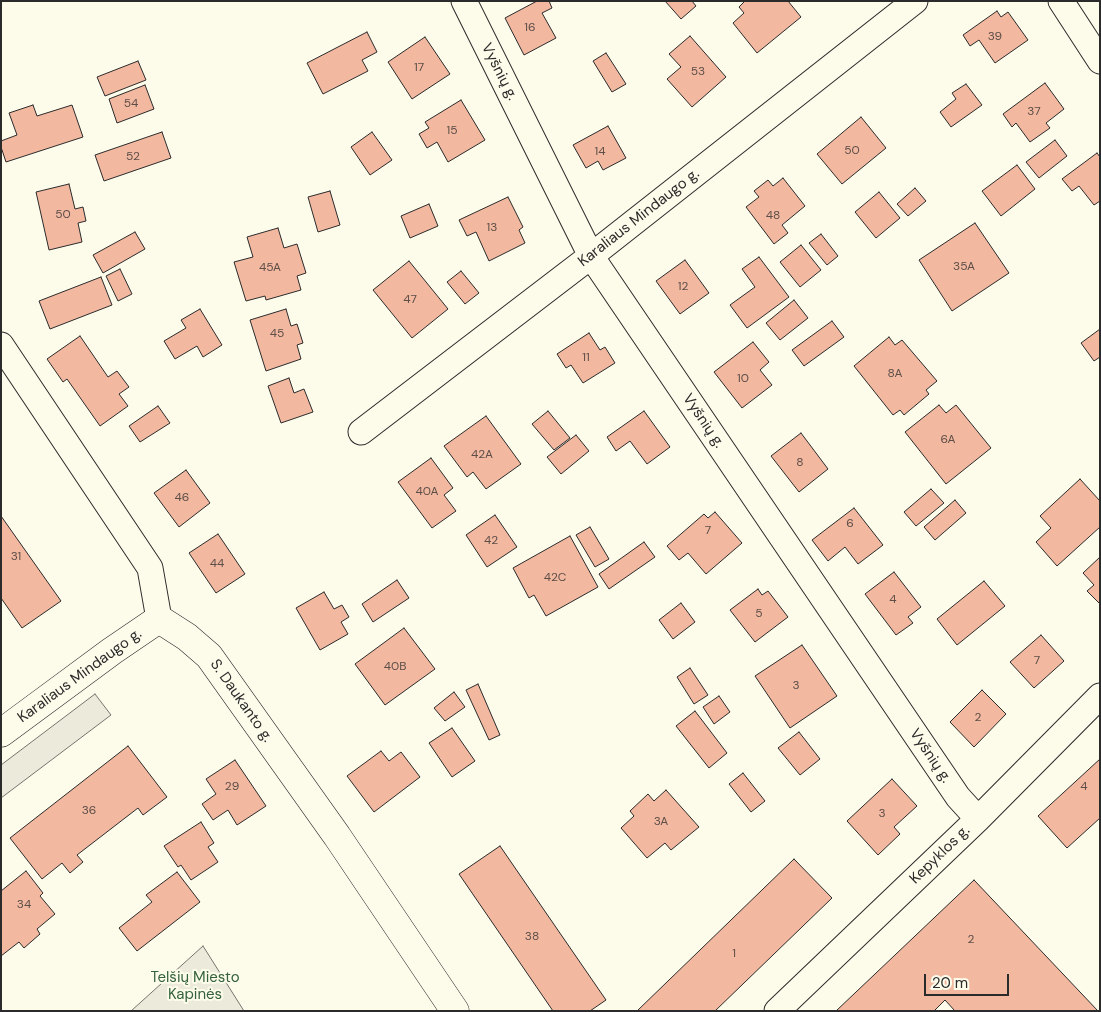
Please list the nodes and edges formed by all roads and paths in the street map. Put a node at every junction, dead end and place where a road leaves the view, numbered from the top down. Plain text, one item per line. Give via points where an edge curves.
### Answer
1 (464, 1) edge
2 (915, 1) edge
3 (1061, 1) edge
4 (1100, 61) edge
5 (591, 256) junction
6 (1, 345) edge
7 (361, 432) dead end
8 (159, 619) junction
9 (1100, 696) edge
10 (1, 732) edge
11 (978, 819) junction
12 (455, 1011) edge
13 (777, 1011) edge

1 - 5 street, Vyšnių g.
2 - 5 street, Karaliaus Mindaugo g.
3 - 4 street
5 - 7 street, Karaliaus Mindaugo g.
5 - 11 street, Vyšnių g. via 958,797
6 - 8 street via 150,568
8 - 10 main road, Karaliaus Mindaugo g.
8 - 12 main road, S. Daukanto g. via 210,656
9 - 11 street, Kepyklos g.
11 - 13 street, Kepyklos g.

